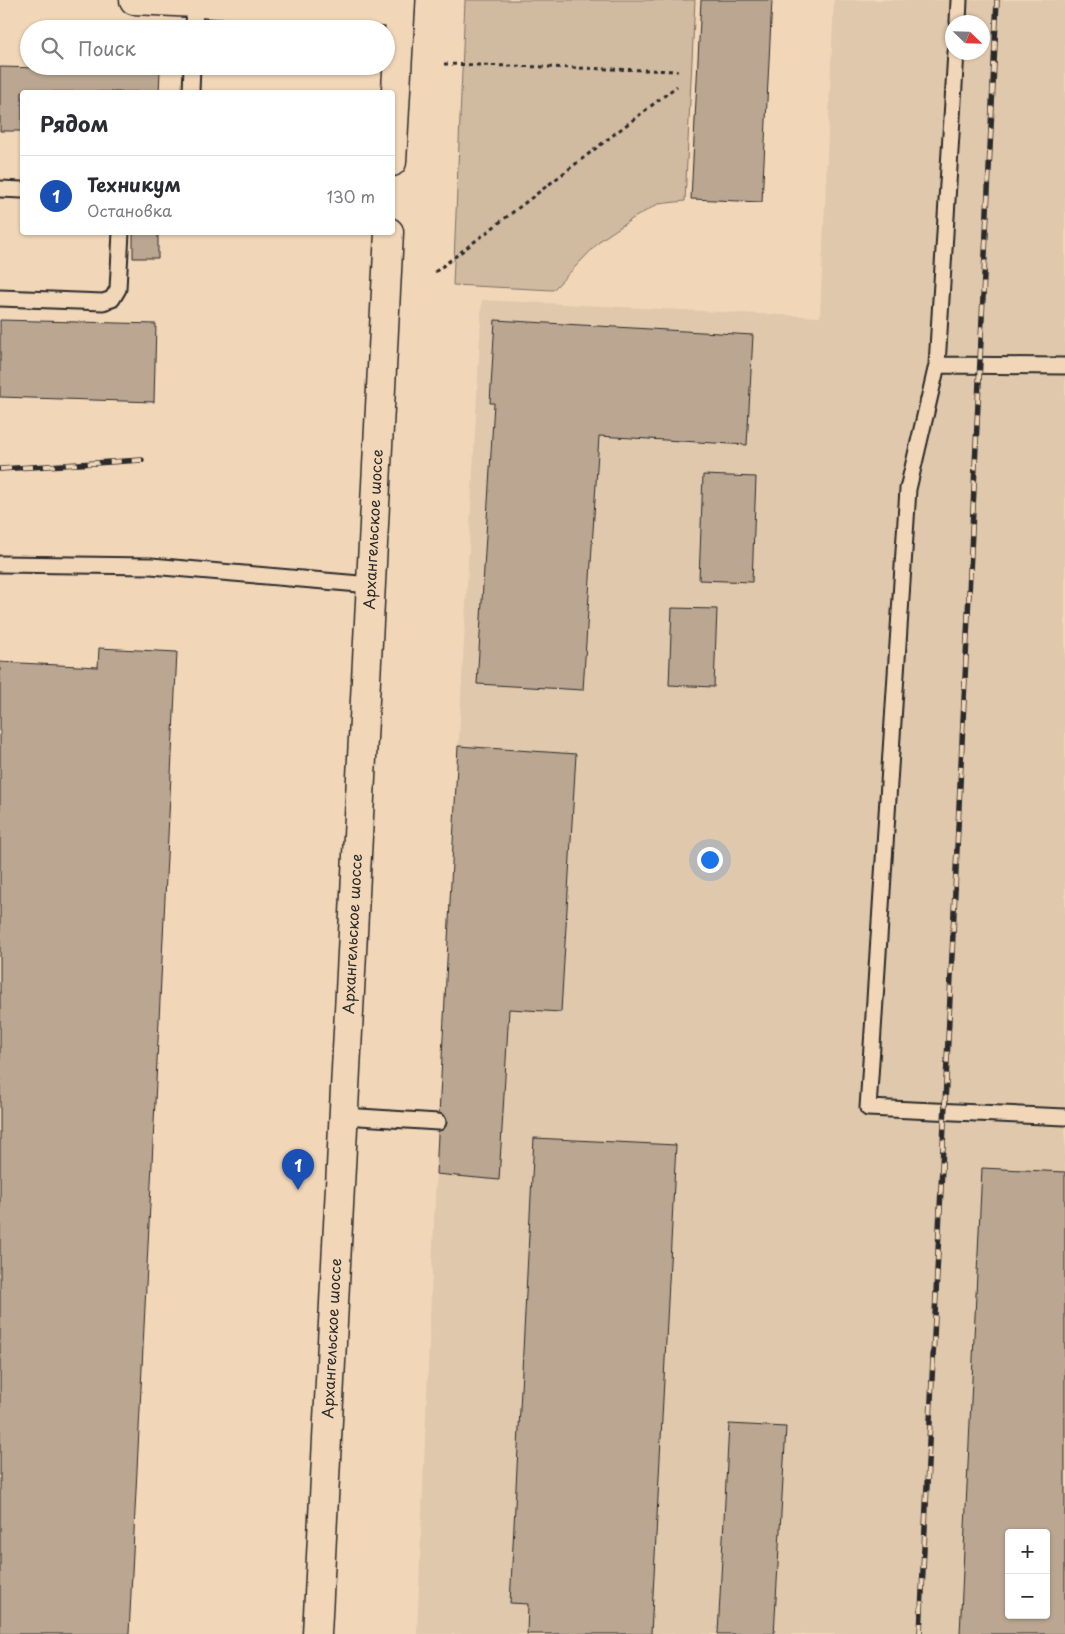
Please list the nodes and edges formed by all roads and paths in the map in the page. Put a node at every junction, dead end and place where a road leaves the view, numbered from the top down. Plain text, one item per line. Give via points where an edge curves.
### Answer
1 (134, 0) edge
2 (959, 0) edge
3 (400, 6) edge
4 (958, 15) edge
5 (195, 16) edge
6 (956, 60) edge
7 (444, 64) dead end
8 (678, 71) dead end
9 (192, 75) edge
10 (677, 86) dead end
11 (191, 90) edge
12 (395, 104) edge
13 (0, 189) edge
14 (20, 190) edge
15 (121, 235) edge
16 (389, 235) edge
17 (435, 272) dead end
18 (0, 298) edge
19 (938, 365) junction
20 (1065, 366) edge
21 (0, 564) edge
22 (371, 585) junction
23 (344, 1116) junction
24 (1065, 1116) edge
25 (438, 1122) dead end
26 (317, 1634) edge

1 - 5 main road
2 - 4 lane
3 - 5 main road
3 - 12 main road
6 - 19 lane
7 - 8 path
9 - 11 lane
10 - 17 path
13 - 14 lane
15 - 18 lane via 118,289 112,299 103,302
16 - 22 main road, Архангельское шоссе
19 - 20 lane
19 - 24 lane via 908,489 868,1108
21 - 22 lane via 151,566
22 - 23 main road, Архангельское шоссе
23 - 25 lane
23 - 26 main road, Архангельское шоссе

